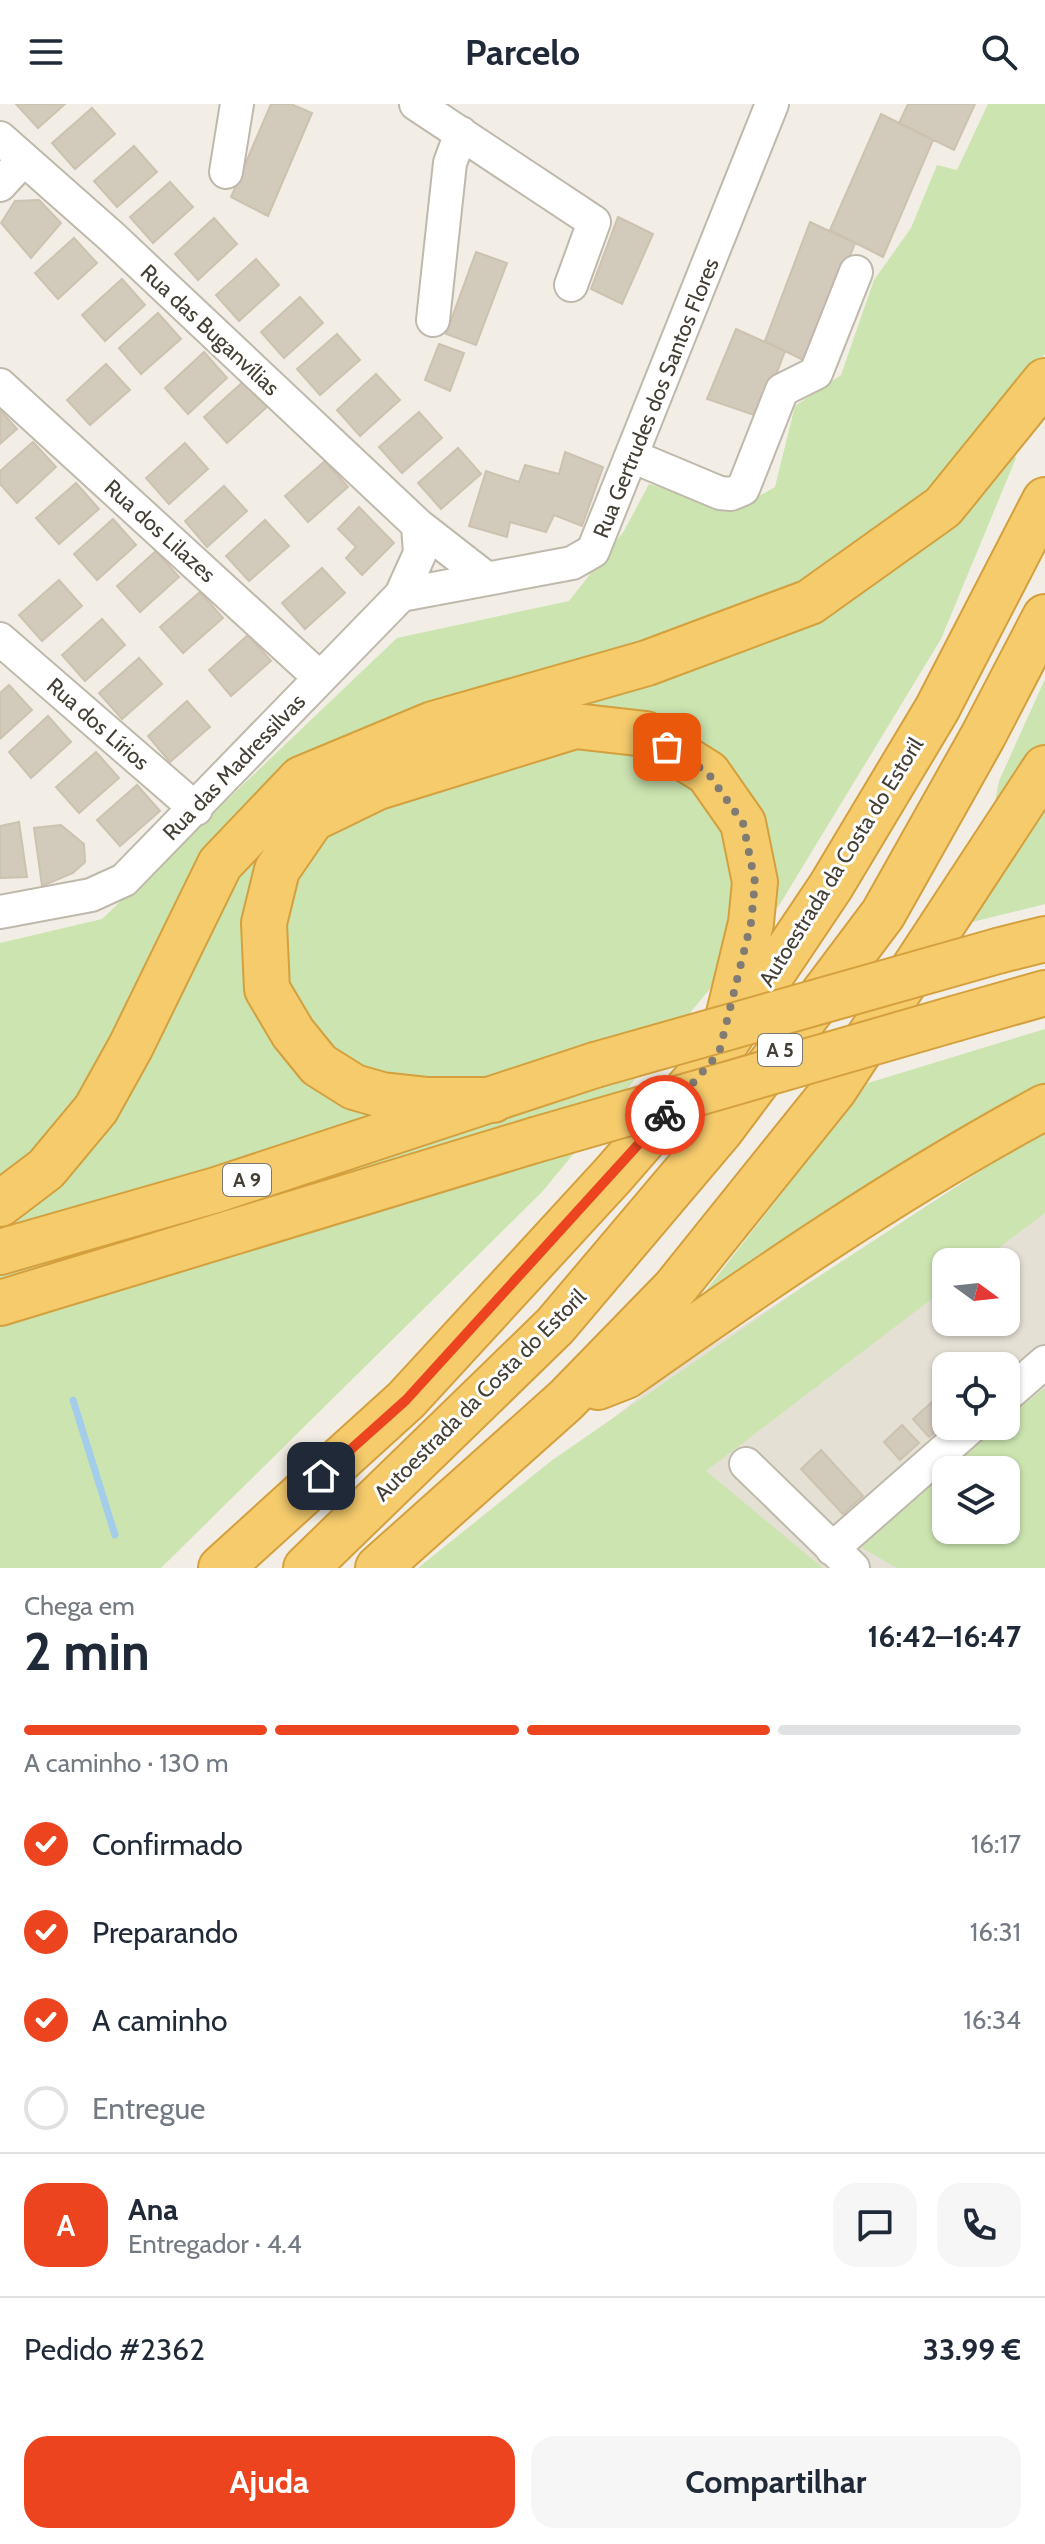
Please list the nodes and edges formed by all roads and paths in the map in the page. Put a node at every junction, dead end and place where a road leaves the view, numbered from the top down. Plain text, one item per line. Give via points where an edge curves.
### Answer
1 (237, 104) edge
2 (416, 104) edge
3 (772, 104) edge
4 (461, 133) junction
5 (11, 149) edge
6 (226, 172) dead end
7 (0, 185) edge
8 (856, 272) dead end
9 (571, 285) dead end
10 (433, 320) dead end
11 (1045, 381) edge
12 (0, 385) edge
13 (634, 457) junction
14 (1045, 500) edge
15 (419, 539) junction
16 (486, 578) junction
17 (401, 595) junction
18 (1045, 617) edge
19 (0, 639) edge
20 (319, 677) junction
21 (1045, 768) edge
22 (196, 809) junction
23 (0, 912) edge
24 (1045, 939) edge
25 (1045, 993) edge
26 (719, 1053) junction
27 (493, 1100) junction
28 (1045, 1107) edge
29 (0, 1204) edge
30 (0, 1252) edge
31 (105, 1272) junction
32 (0, 1303) edge
33 (0, 1322) edge
34 (1045, 1362) edge
35 (1020, 1384) edge
36 (566, 1400) junction
37 (958, 1440) edge
38 (746, 1464) dead end
39 (842, 1559) edge
40 (221, 1568) edge
41 (306, 1568) edge
42 (378, 1568) edge

1 - 6 street
2 - 4 street
3 - 13 street, Rua Gertrudes dos Santos Flores
4 - 9 street via 594,222
4 - 10 street via 450,163
5 - 7 street
5 - 15 street, Rua das Buganvílias via 112,237
8 - 13 street via 816,373 782,390 743,489 720,493
11 - 29 highway via 943,507 810,602 647,663 433,724 301,779 220,864 96,1109 46,1169
12 - 20 street, Rua dos Lilazes
13 - 16 street, Rua Gertrudes dos Santos Flores via 593,551 572,563
14 - 26 highway, Autoestrada da Costa do Estoril / A 5 via 929,722 831,886
15 - 16 street, Rua das Buganvílias
15 - 17 street, Rua das Madressilvas
16 - 17 street, Rua Gertrudes dos Santos Flores
17 - 20 street, Rua das Madressilvas
18 - 41 highway, Autoestrada da Costa do Estoril / A 5 via 883,914 720,1131 555,1326
19 - 22 street, Rua dos Lírios
20 - 22 street, Rua das Madressilvas
21 - 36 highway via 834,1090 675,1288
22 - 23 street, Rua das Madressilvas via 124,880 91,895
24 - 27 highway, A 9, bridge via 595,1065
25 - 31 highway, A 9, bridge via 535,1140
26 - 27 highway via 751,923 755,882 743,823 708,773 646,734 575,726 378,787 312,819 277,870 264,923 267,989 319,1065 354,1087 382,1095
26 - 40 highway, Autoestrada da Costa do Estoril / A 5 via 406,1400
27 - 30 highway, A 9 via 216,1190
28 - 36 highway via 793,1258 626,1376
31 - 32 highway, A 9
31 - 33 highway
34 - 35 street
36 - 42 highway
37 - 39 street
38 - 39 street

